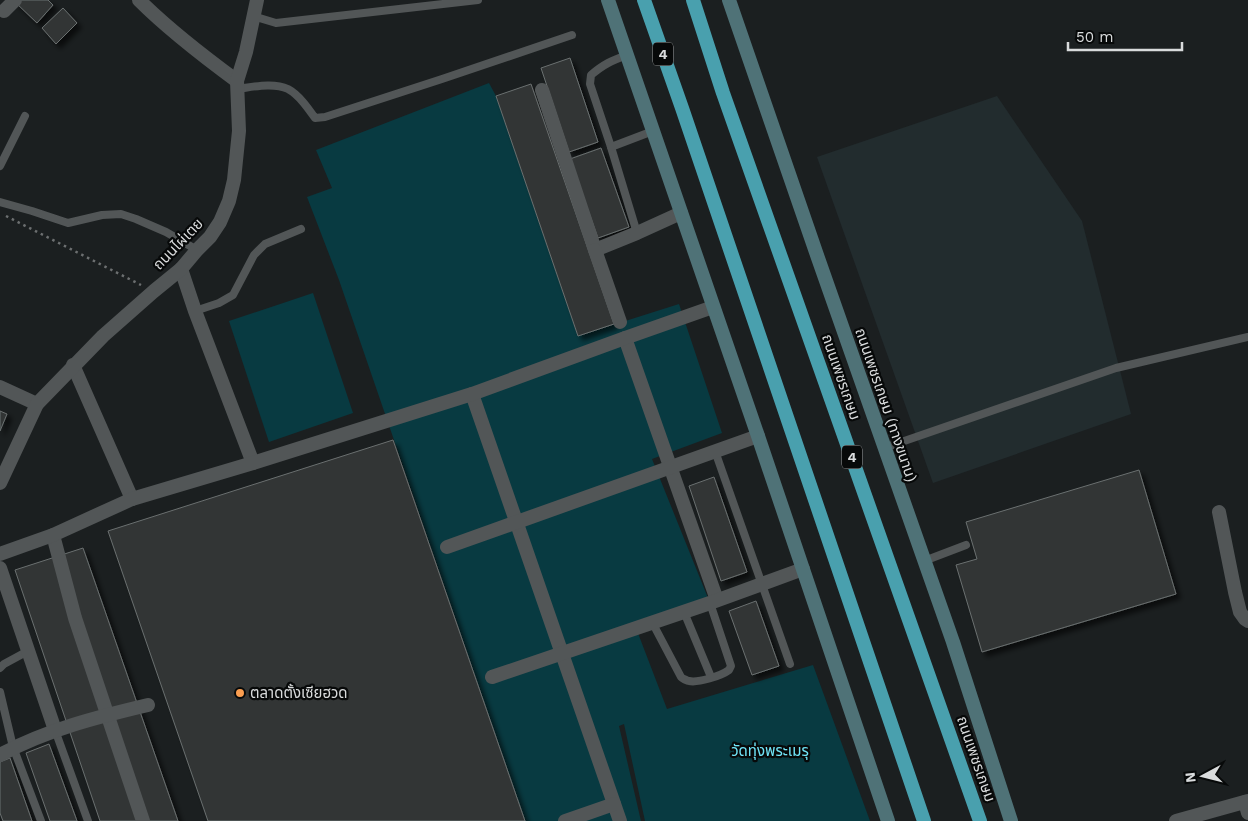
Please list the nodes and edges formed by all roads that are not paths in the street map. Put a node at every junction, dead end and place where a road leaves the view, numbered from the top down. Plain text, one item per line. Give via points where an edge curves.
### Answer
1 (15, 0) edge
2 (139, 0) edge
3 (257, 0) edge
4 (478, 0) edge
5 (608, 0) edge
6 (644, 0) edge
7 (693, 0) edge
8 (729, 0) edge
9 (4, 11) dead end
10 (253, 16) junction
11 (572, 36) dead end
12 (627, 55) junction
13 (237, 85) junction
14 (542, 90) dead end
15 (25, 116) dead end
16 (653, 131) junction
17 (611, 147) junction
18 (0, 166) edge
19 (0, 202) edge
20 (681, 213) junction
21 (301, 229) dead end
22 (637, 234) junction
23 (196, 250) junction
24 (595, 250) junction
25 (181, 269) junction
26 (713, 307) junction
27 (195, 311) junction
28 (620, 322) dead end
29 (1248, 337) edge
30 (625, 338) junction
31 (73, 365) junction
32 (0, 387) edge
33 (472, 394) junction
34 (37, 404) junction
35 (758, 436) junction
36 (884, 448) junction
37 (715, 451) junction
38 (254, 463) junction
39 (670, 467) junction
40 (1, 480) edge
41 (132, 499) junction
42 (1219, 512) dead end
43 (517, 522) junction
44 (53, 535) junction
45 (966, 545) dead end
46 (447, 547) dead end
47 (0, 554) edge
48 (924, 561) junction
49 (0, 568) edge
50 (803, 569) junction
51 (763, 584) junction
52 (714, 601) junction
53 (684, 612) junction
54 (1248, 621) edge
55 (652, 622) junction
56 (28, 651) junction
57 (562, 653) junction
58 (790, 664) dead end
59 (0, 668) edge
60 (492, 677) dead end
61 (711, 678) junction
62 (0, 692) edge
63 (148, 705) dead end
64 (107, 714) junction
65 (55, 730) junction
66 (14, 748) junction
67 (0, 755) edge
68 (614, 804) junction
69 (1247, 805) edge
70 (41, 821) edge
71 (88, 821) edge
72 (143, 821) edge
73 (565, 821) edge
74 (620, 821) edge
75 (888, 821) edge
76 (924, 821) edge
77 (980, 821) edge
78 (1010, 821) edge
79 (1176, 821) edge

1 - 9 street
2 - 13 street
3 - 10 street, ถนนไผ่เตย
4 - 10 lane via 276,23
5 - 12 main road, 4
6 - 76 highway, 4
7 - 77 highway, ถนนเพชรเกษม / 4
8 - 36 main road, ถนนเพชรเกษม (ทางขนาน) / 4
10 - 13 street, ถนนไผ่เตย
11 - 13 lane via 325,117 315,118 288,89
12 - 16 main road, 4
12 - 17 lane via 605,64 591,75 590,84
13 - 23 street, ถนนไผ่เตย via 239,131 229,201 210,237
14 - 24 street
15 - 18 lane
16 - 17 lane
16 - 20 main road, 4
17 - 22 lane
19 - 23 lane via 68,223 121,214 166,232
20 - 22 street
20 - 26 main road, 4
21 - 27 lane via 266,244 254,255 233,295
22 - 24 street
23 - 25 street, ถนนไผ่เตย
24 - 28 street
25 - 27 street
25 - 31 street, ถนนไผ่เตย
26 - 30 street
26 - 35 main road, 4
27 - 38 street
29 - 36 lane via 1116,368
30 - 33 street
30 - 39 street
31 - 34 street, ถนนไผ่เตย
31 - 41 street
32 - 34 street
33 - 38 street
33 - 43 street
34 - 40 street, ถนนไผ่เตย
35 - 37 street
35 - 50 main road, 4
36 - 48 main road, ถนนเพชรเกษม (ทางขนาน) / 4
37 - 39 street
37 - 51 lane
38 - 41 street
39 - 43 street
39 - 52 street
41 - 44 street
42 - 54 street via 1240,612
43 - 46 street
43 - 57 street
44 - 47 street
44 - 64 street via 75,618
45 - 48 lane
48 - 78 main road, ถนนเพชรเกษม (ทางขนาน) / 4
49 - 56 street
50 - 51 street
50 - 75 main road, 4
51 - 52 street
51 - 58 lane
52 - 53 street
52 - 61 lane via 731,666 725,674
53 - 55 street
53 - 61 lane
55 - 57 street
55 - 61 lane via 681,677 688,681
56 - 59 lane
56 - 65 street
57 - 60 street
57 - 68 street
62 - 66 lane
63 - 64 street
64 - 65 street
64 - 72 street
65 - 66 street
65 - 71 lane
66 - 67 street
66 - 70 lane
68 - 73 street
68 - 74 street
69 - 79 street

